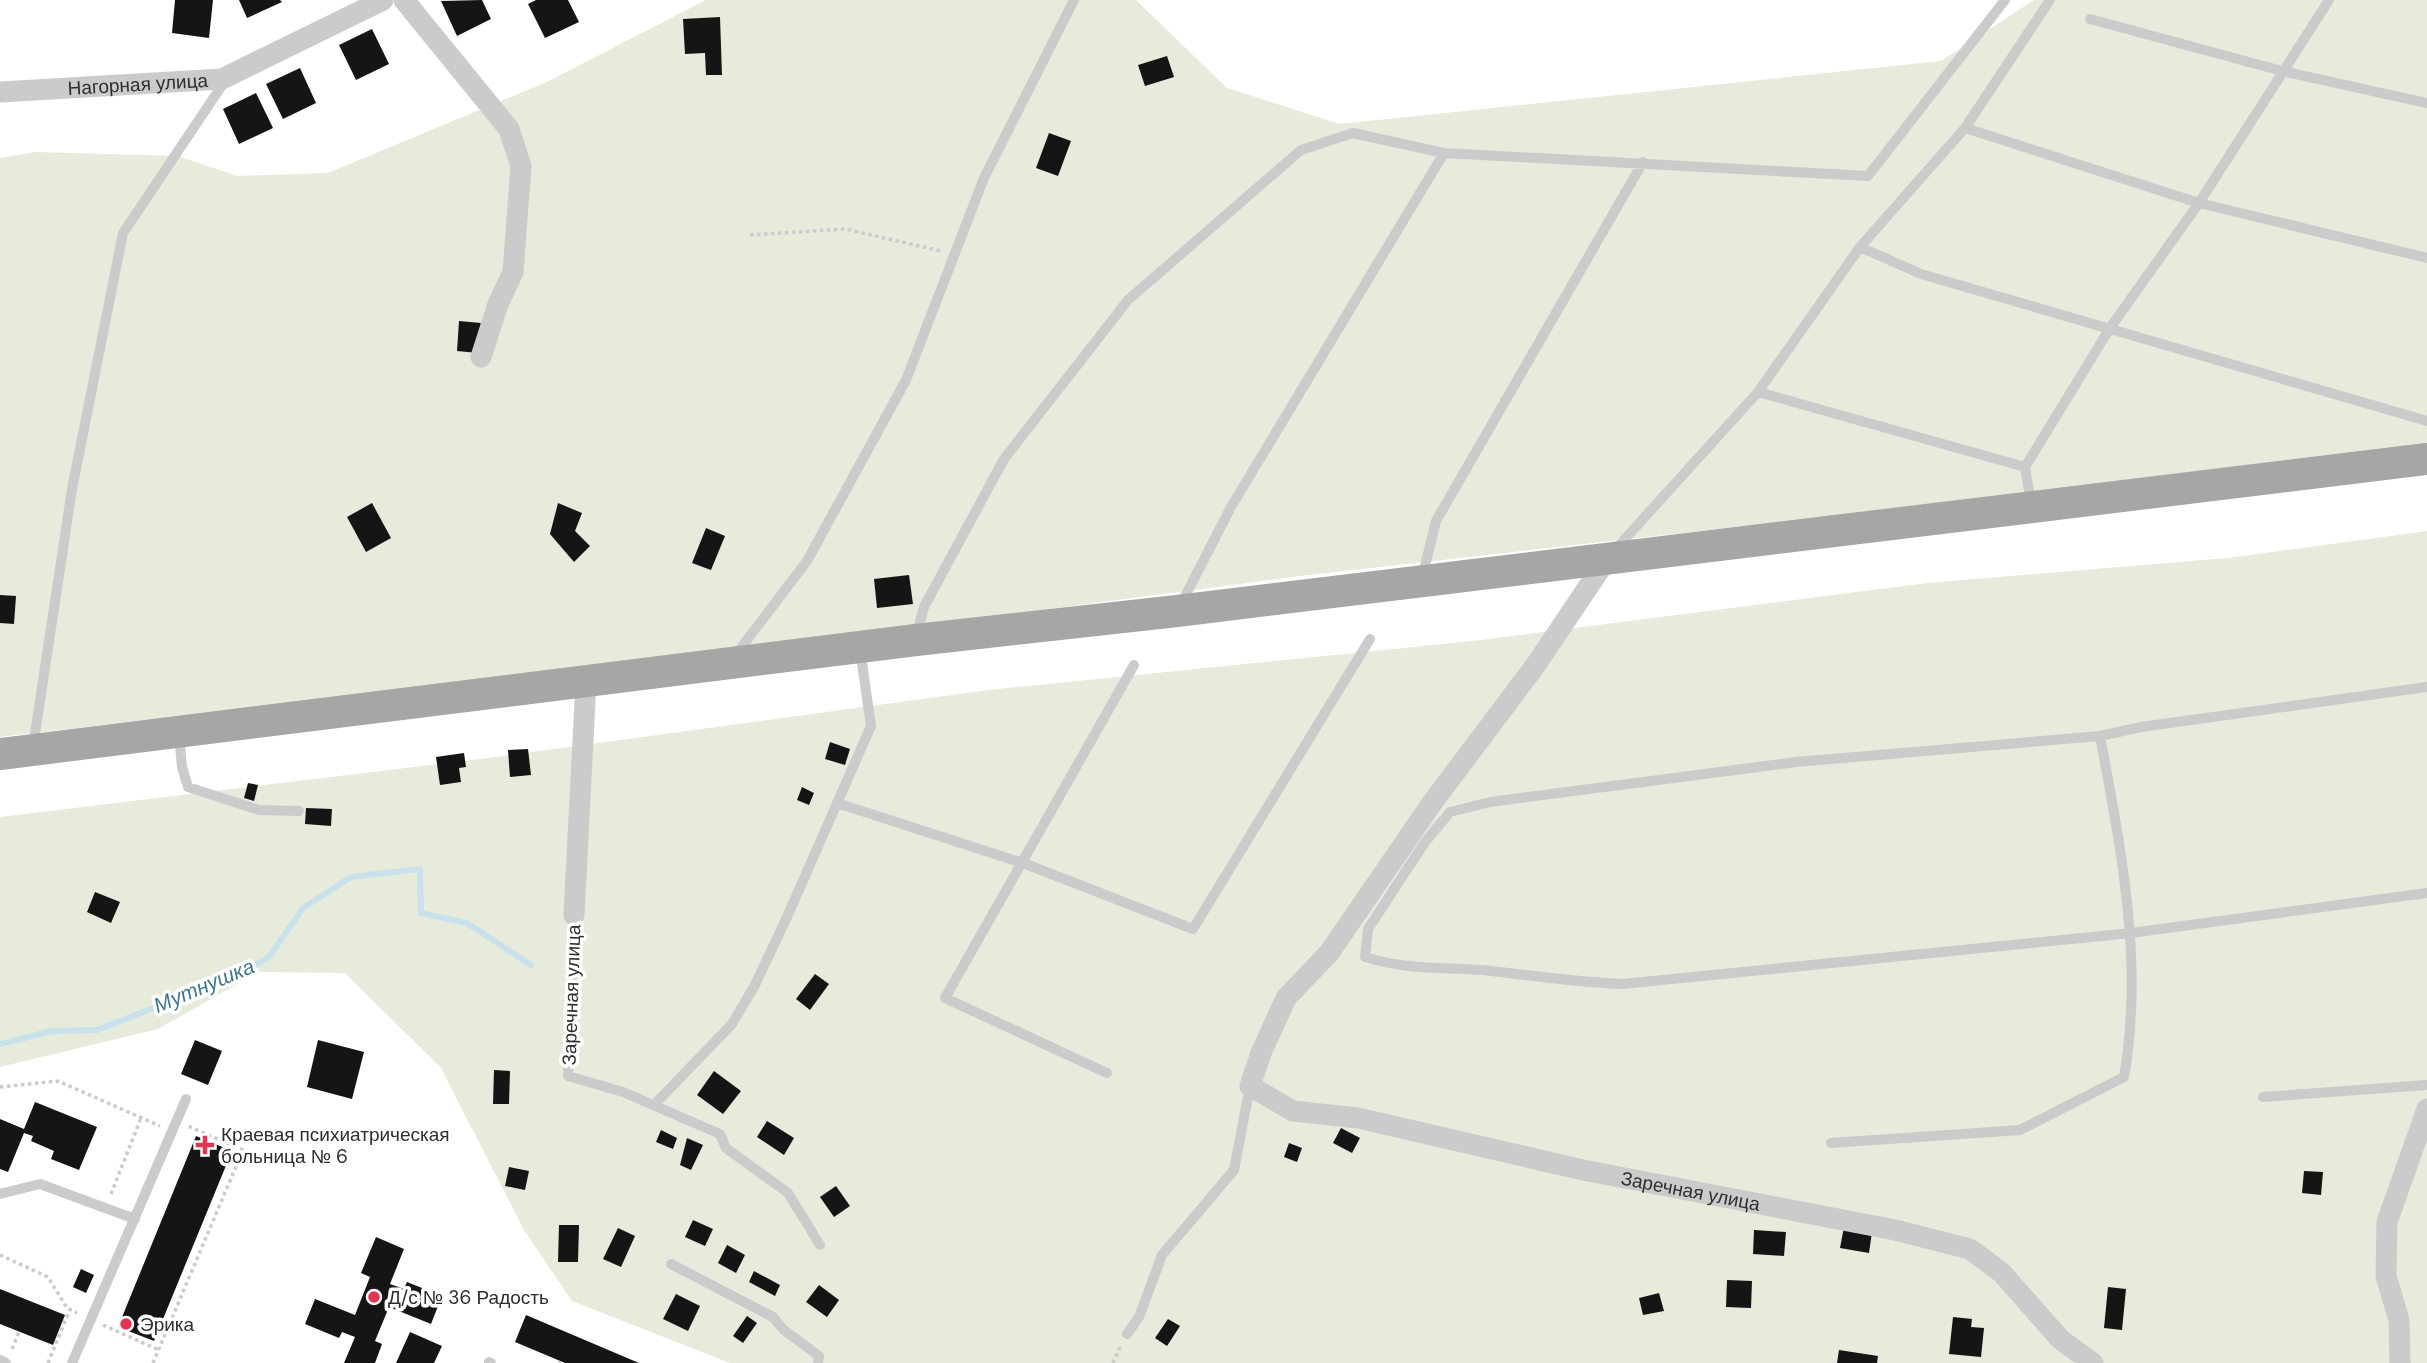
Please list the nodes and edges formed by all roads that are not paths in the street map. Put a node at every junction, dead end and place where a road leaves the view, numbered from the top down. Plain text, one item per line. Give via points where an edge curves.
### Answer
1 (383, 0) edge
2 (404, 0) edge
3 (1074, 0) edge
4 (2005, 0) edge
5 (2050, 0) edge
6 (2329, 0) edge
7 (2090, 19) dead end
8 (2282, 71) junction
9 (228, 75) junction
10 (0, 92) edge
11 (2427, 103) edge
12 (1965, 128) junction
13 (1444, 153) junction
14 (1643, 162) junction
15 (2199, 203) junction
16 (1860, 247) junction
17 (2427, 258) edge
18 (2110, 328) junction
19 (481, 358) dead end
20 (1758, 392) junction
21 (2427, 421) edge
22 (2427, 459) edge
23 (2025, 467) junction
24 (2031, 506) junction
25 (1609, 556) junction
26 (1421, 581) junction
27 (1177, 611) junction
28 (1370, 639) dead end
29 (916, 640) junction
30 (860, 649) junction
31 (728, 665) junction
32 (1133, 665) dead end
33 (586, 682) junction
34 (2427, 687) edge
35 (179, 732) junction
36 (2100, 736) junction
37 (33, 749) junction
38 (0, 754) edge
39 (837, 803) junction
40 (299, 811) dead end
41 (1023, 863) junction
42 (2427, 893) edge
43 (575, 915) joint
44 (2131, 933) junction
45 (1107, 1073) dead end
46 (2427, 1085) edge
47 (1250, 1086) junction
48 (2263, 1097) dead end
49 (186, 1099) dead end
50 (654, 1105) junction
51 (2427, 1109) edge
52 (1831, 1143) dead end
53 (0, 1194) edge
54 (135, 1219) junction
55 (820, 1245) dead end
56 (671, 1264) dead end
57 (1127, 1334) dead end
58 (8, 1358) edge
59 (0, 1360) edge
60 (72, 1363) edge
61 (818, 1363) edge
62 (2093, 1363) edge
63 (2400, 1363) edge

1 - 9 street, Нагорная улица
2 - 19 street via 509,130 521,166 513,272
3 - 31 lane via 984,178 906,380 807,561
4 - 14 lane via 1868,176
5 - 12 lane
6 - 8 lane
7 - 8 lane
8 - 11 lane
8 - 15 lane
9 - 10 street, Нагорная улица via 222,79
9 - 37 lane via 123,233 72,489
12 - 15 lane
12 - 16 lane
13 - 14 lane
13 - 27 lane via 1231,507
13 - 29 lane via 1353,133 1301,150 1128,300 1004,459 924,607
14 - 26 lane via 1436,521
15 - 17 lane
15 - 18 lane
16 - 18 lane via 1921,274
16 - 20 lane
18 - 21 lane
18 - 23 lane
20 - 23 lane
20 - 25 lane
22 - 24 main road
23 - 24 lane
24 - 25 main road
25 - 26 main road
25 - 47 street via 1329,953 1286,998
26 - 27 main road
27 - 29 main road
28 - 41 lane via 1193,929
29 - 30 main road
30 - 31 main road
30 - 39 lane via 871,726
31 - 33 main road
32 - 41 lane
33 - 35 main road
33 - 43 street, Заречная улица
34 - 36 lane
35 - 37 main road
35 - 40 lane via 188,787 259,810
36 - 44 lane via 2123,857
36 - 44 lane via 1796,762 1490,802 1450,812 1368,929 1365,957 1399,967 1622,984
37 - 38 main road
39 - 41 lane
39 - 50 lane via 755,985 732,1024
41 - 45 lane via 945,998
42 - 44 lane
43 - 50 lane, Заречная улица via 568,1076
44 - 52 lane via 2132,1033 2124,1077 2020,1130
46 - 48 lane
47 - 57 lane via 1234,1170 1162,1255 1139,1317
47 - 62 street, Заречная улица via 1293,1111 1358,1118 1583,1170 1895,1230 1970,1249 2002,1273 2061,1340
49 - 54 lane
50 - 55 lane, Заречная улица via 720,1134 726,1148 788,1193
51 - 63 street via 2387,1222 2386,1276 2399,1320
53 - 54 lane via 40,1184
54 - 60 lane
56 - 61 lane via 773,1317 819,1356
58 - 59 lane

